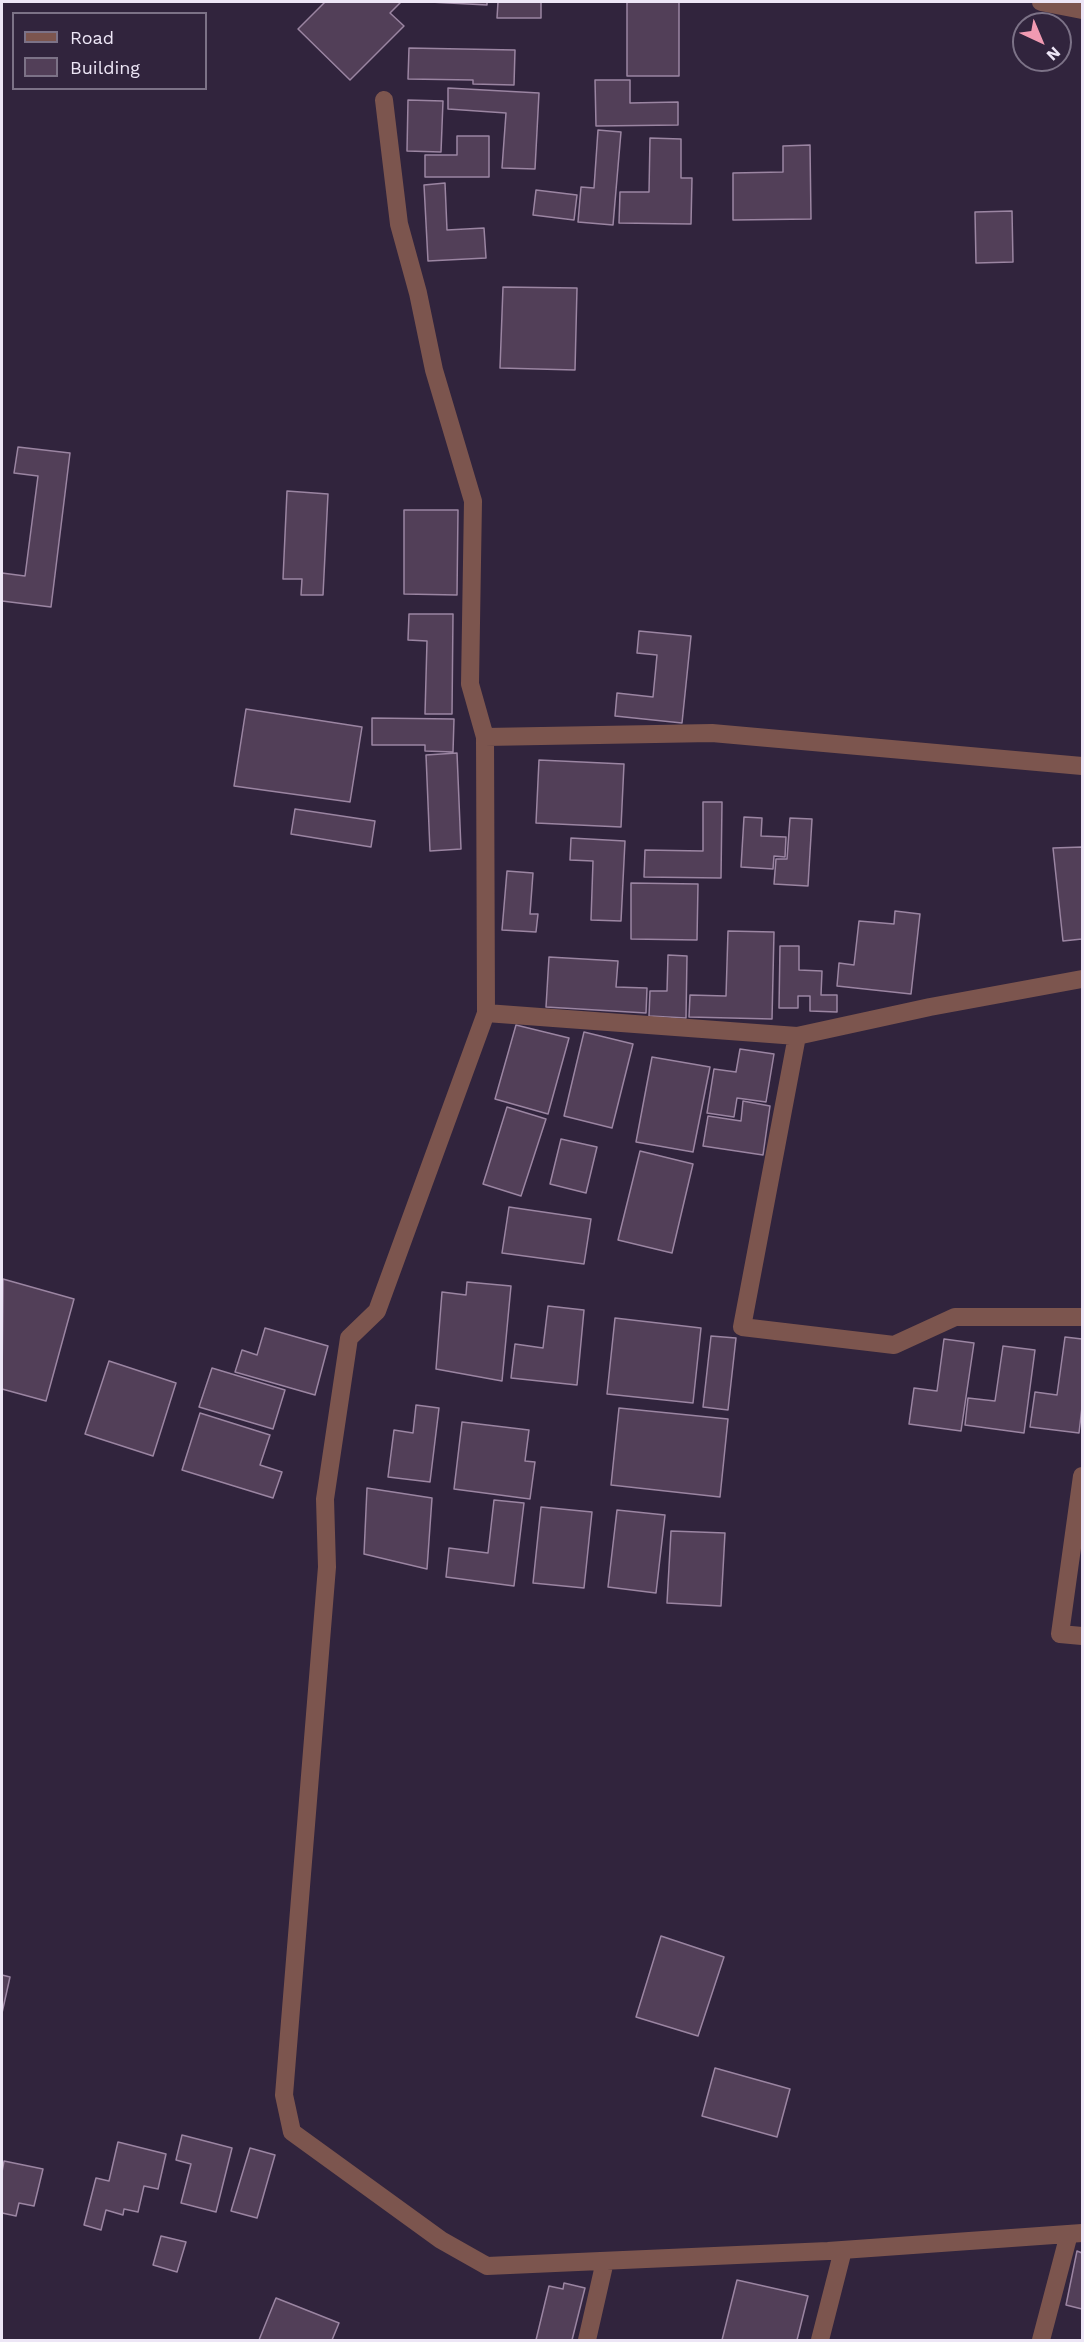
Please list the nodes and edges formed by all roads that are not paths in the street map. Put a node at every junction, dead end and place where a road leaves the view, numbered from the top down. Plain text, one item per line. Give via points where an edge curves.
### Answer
1 (1041, 2) edge
2 (1083, 10) edge
3 (384, 100) dead end
4 (485, 736) junction
5 (1083, 766) edge
6 (1083, 979) edge
7 (486, 1013) junction
8 (797, 1036) junction
9 (1083, 1317) edge
10 (1083, 1476) edge
11 (1083, 1636) edge
12 (1076, 2233) edge
13 (843, 2250) junction
14 (605, 2261) junction
15 (587, 2340) edge
16 (820, 2340) edge
17 (1041, 2340) edge

1 - 2 street
3 - 4 street via 399,224 434,370 473,501 470,684
4 - 5 street via 712,733
4 - 7 street
6 - 8 street
7 - 8 street
7 - 14 street via 377,1311 349,1338 325,1499 327,1567 284,2095 292,2132 441,2240 487,2266
8 - 9 street via 742,1327 894,1345 955,1317
10 - 11 street via 1060,1634
12 - 13 street
12 - 17 street
13 - 14 street
13 - 16 street
14 - 15 street

